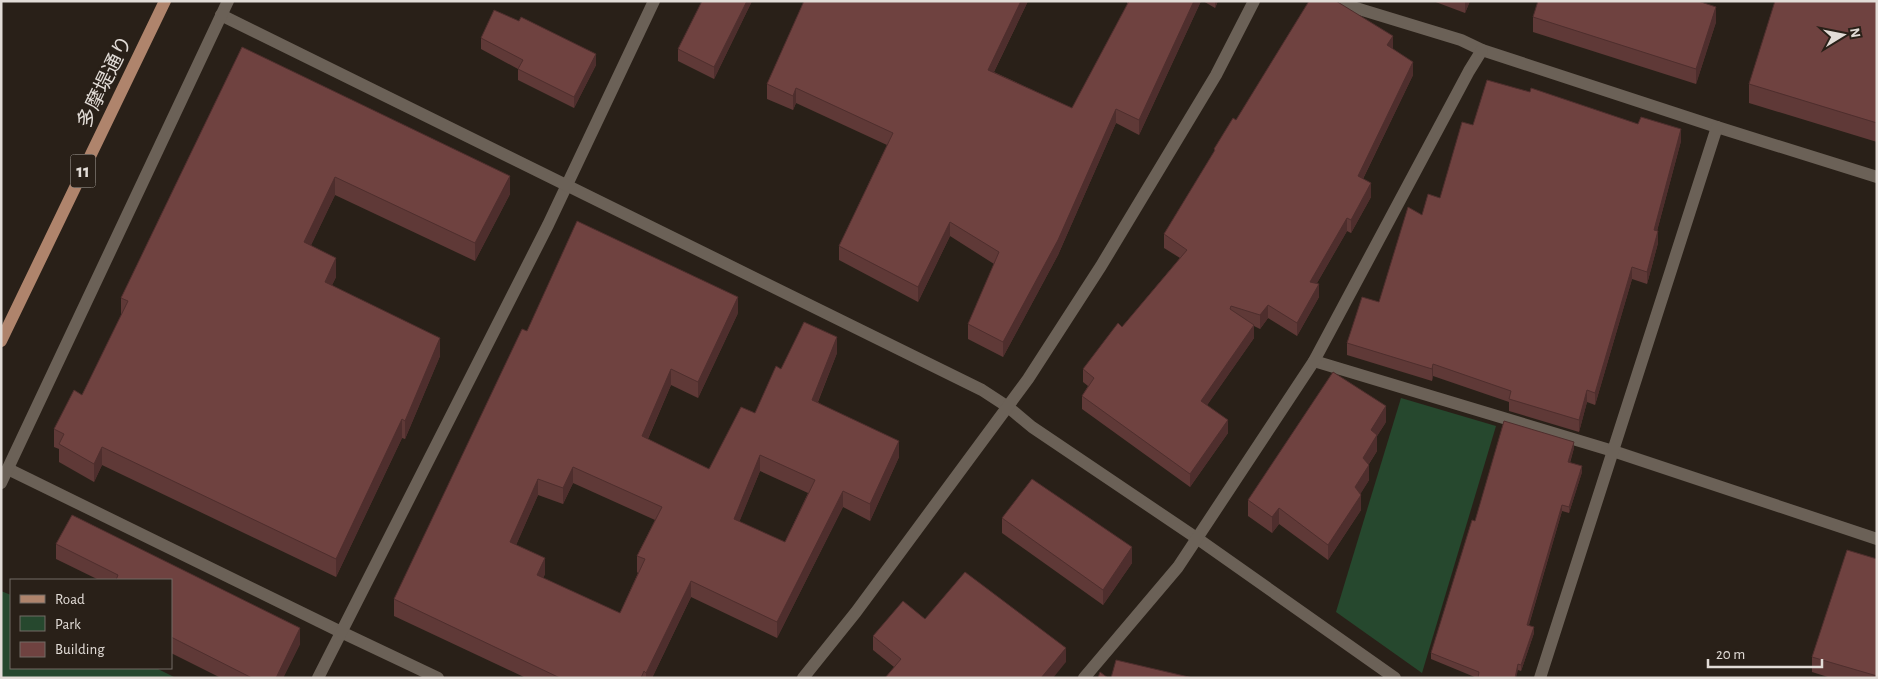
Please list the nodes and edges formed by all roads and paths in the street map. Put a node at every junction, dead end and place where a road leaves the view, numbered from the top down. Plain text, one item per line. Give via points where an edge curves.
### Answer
1 (165, 1) edge
2 (228, 1) edge
3 (654, 1) edge
4 (1254, 1) edge
5 (1333, 1) edge
6 (221, 15) junction
7 (1482, 50) junction
8 (1717, 127) junction
9 (1877, 176) edge
10 (568, 185) junction
11 (1, 341) edge
12 (1314, 361) junction
13 (1008, 407) junction
14 (1613, 451) junction
15 (8, 469) junction
16 (1, 483) edge
17 (1198, 539) junction
18 (1877, 539) edge
19 (341, 632) junction
20 (318, 678) edge
21 (438, 678) edge
22 (802, 678) edge
23 (1084, 678) edge
24 (1395, 678) edge
25 (1540, 678) edge

1 - 11 main road, 多摩堤通り / 11
2 - 6 street
3 - 10 street
4 - 13 street via 1216,75 1101,266
5 - 7 street via 1461,40
6 - 10 street
6 - 15 street
7 - 8 street
7 - 12 street
8 - 9 street
8 - 14 street
10 - 13 street via 982,390
10 - 19 street
12 - 14 street
12 - 17 street
13 - 17 street via 1032,427
13 - 22 street via 856,612
14 - 18 street
14 - 25 street
15 - 16 street
15 - 19 street
17 - 23 street
17 - 24 street
19 - 20 street
19 - 21 street

